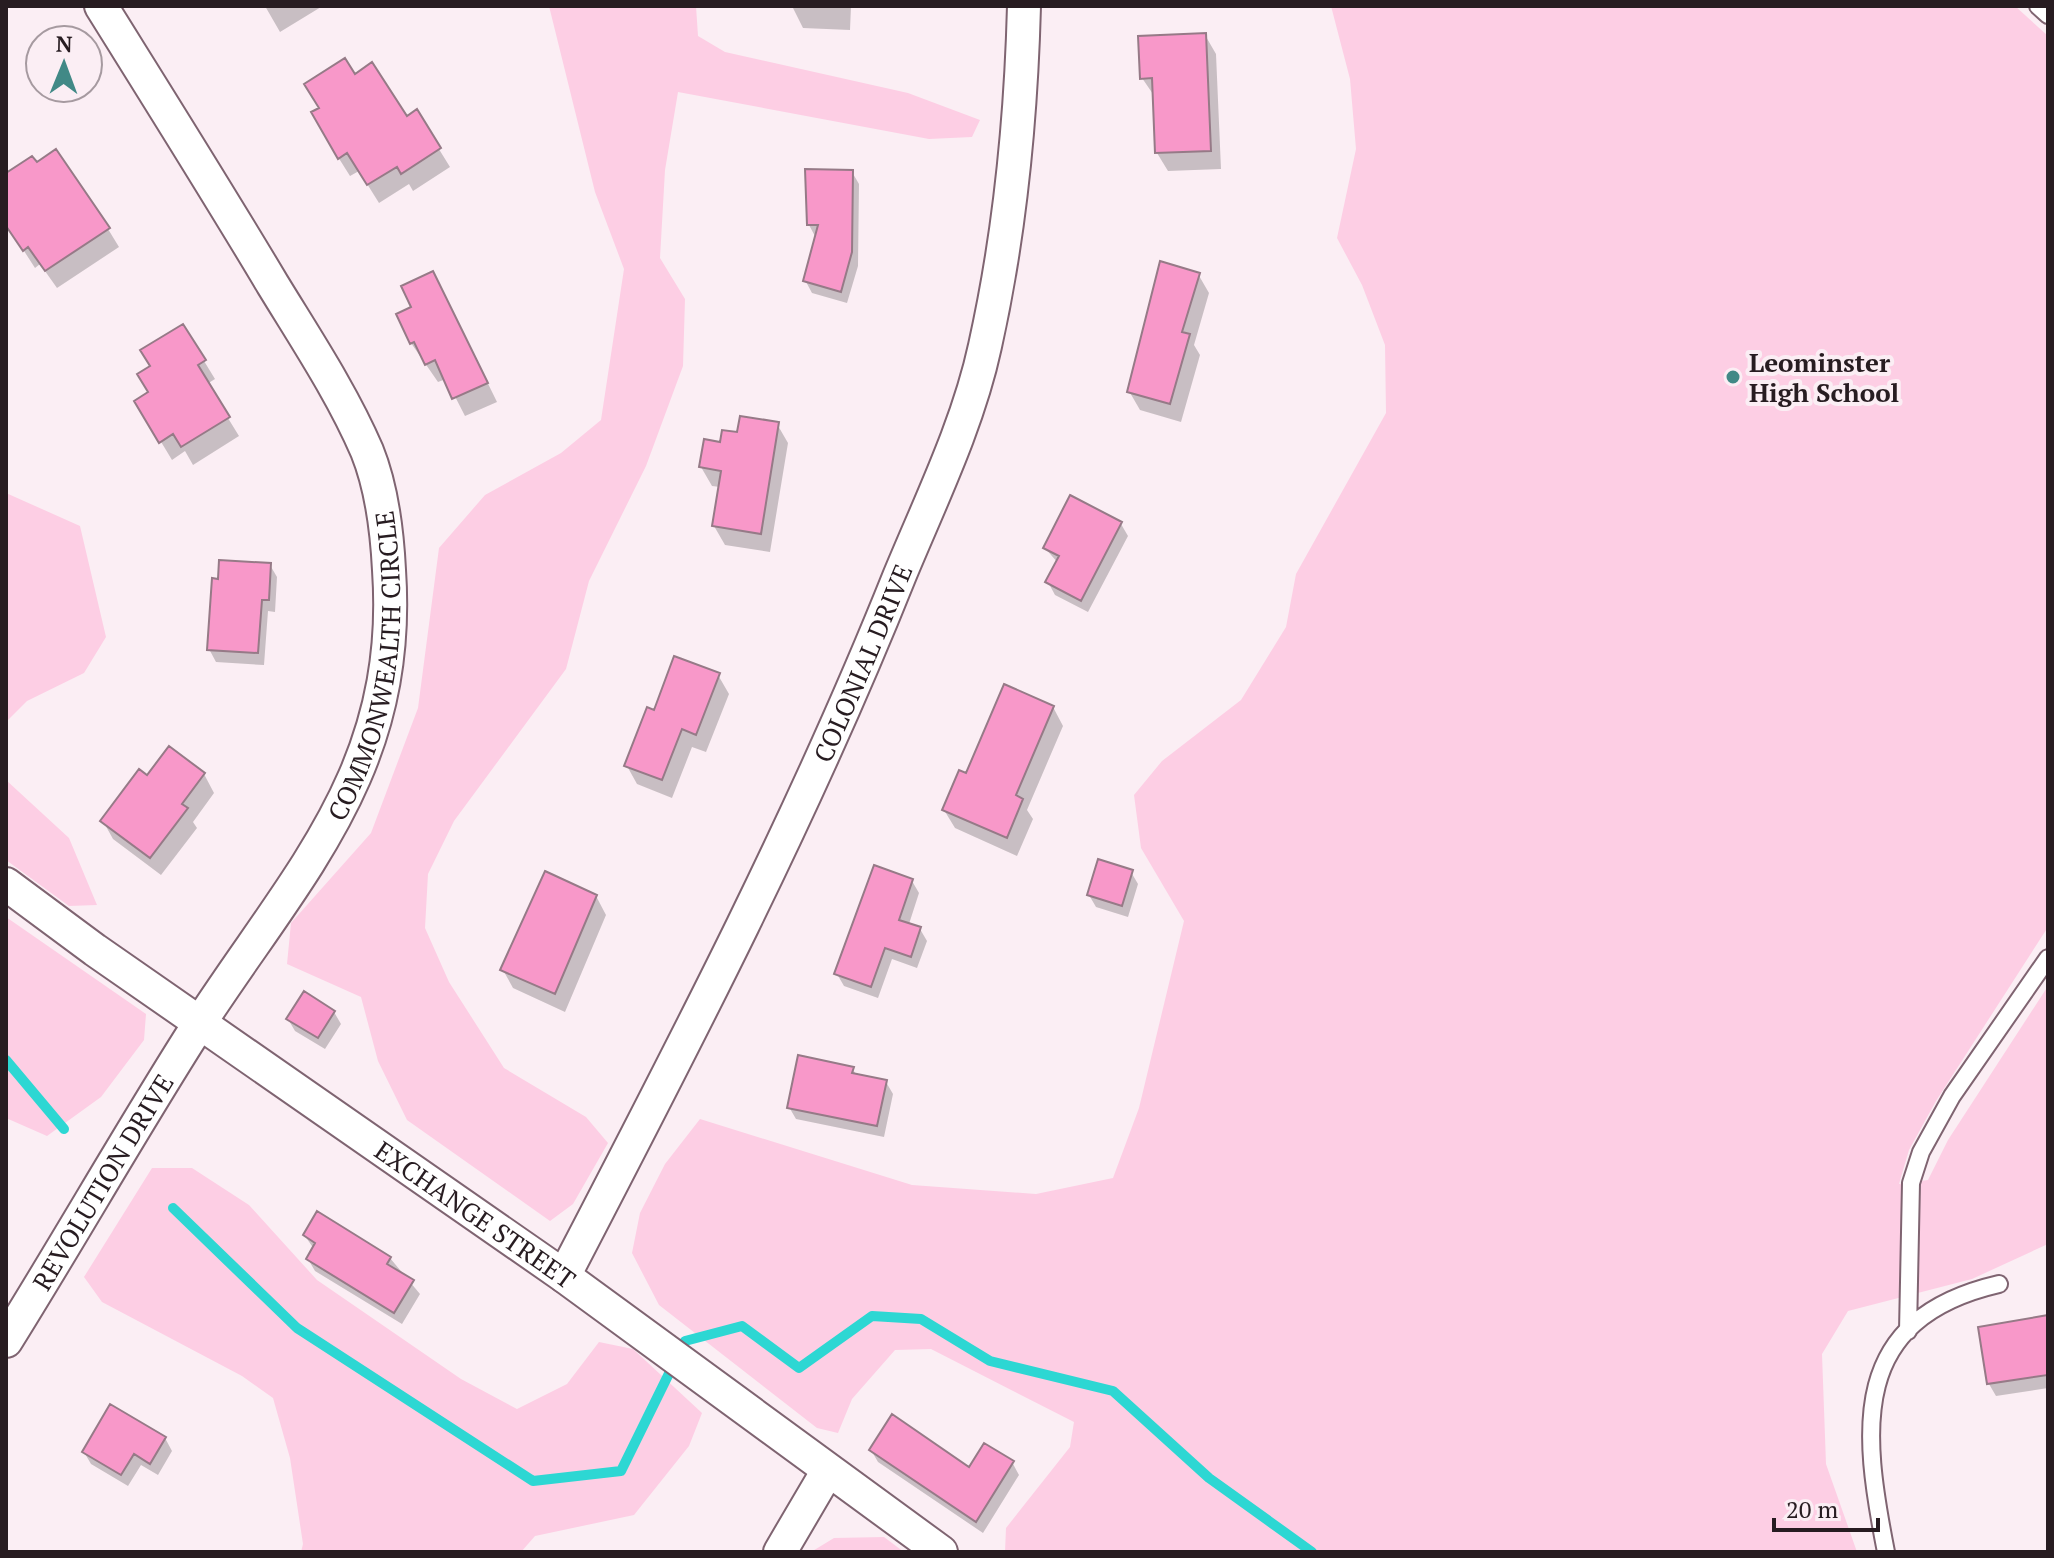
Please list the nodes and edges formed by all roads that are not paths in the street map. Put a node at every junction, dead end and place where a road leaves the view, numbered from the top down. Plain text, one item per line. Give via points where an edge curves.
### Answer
1 (101, 6) edge
2 (1024, 6) edge
3 (2038, 6) edge
4 (2048, 15) edge
5 (6, 884) edge
6 (2048, 958) edge
7 (200, 1023) junction
8 (564, 1276) junction
9 (1999, 1284) dead end
10 (1908, 1331) junction
11 (6, 1341) edge
12 (827, 1472) junction
13 (780, 1552) edge
14 (941, 1552) edge
15 (1886, 1552) edge

1 - 7 street, COMMONWEALTH CIRCLE via 344,404 368,454 386,522 392,612 384,689 364,761 320,849
2 - 8 street, COLONIAL DRIVE via 1022,93 1009,216 985,349 954,441 852,691 705,1005
3 - 4 lane
5 - 7 street, EXCHANGE STREET
6 - 10 lane via 1952,1096 1921,1152 1911,1183
7 - 8 street, EXCHANGE STREET
7 - 11 street, REVOLUTION DRIVE
8 - 12 street, EXCHANGE STREET
9 - 10 lane via 1957,1297
10 - 15 lane via 1895,1342 1875,1379 1869,1426
12 - 13 street
12 - 14 street, EXCHANGE STREET

